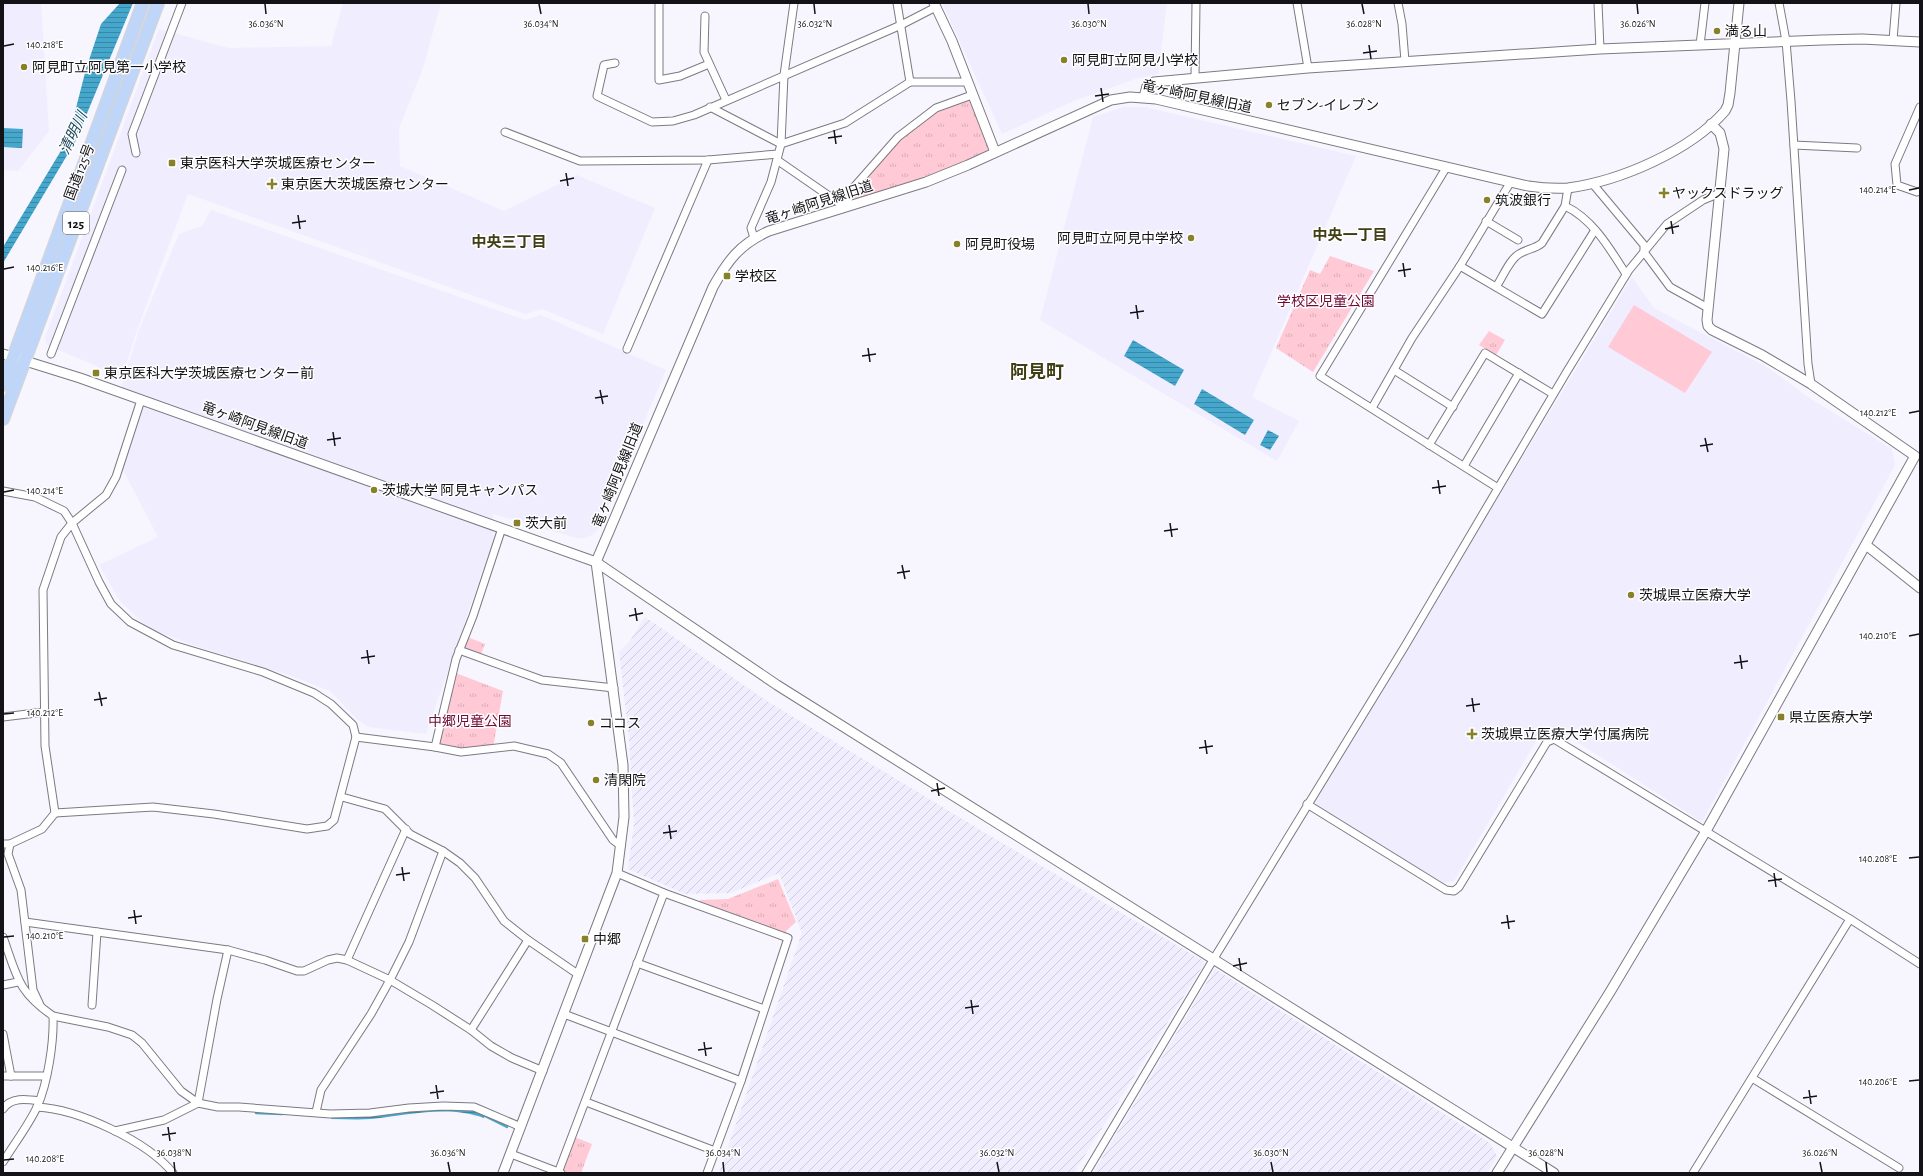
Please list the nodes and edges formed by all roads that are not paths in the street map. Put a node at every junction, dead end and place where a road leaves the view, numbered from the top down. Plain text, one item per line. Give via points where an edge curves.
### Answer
1 (143, 3) edge
2 (158, 3) edge
3 (182, 3) edge
4 (794, 3) edge
5 (897, 3) edge
6 (1196, 3) edge
7 (1297, 3) edge
8 (1398, 3) edge
9 (1598, 3) edge
10 (1705, 3) edge
11 (1739, 3) edge
12 (1779, 3) edge
13 (1896, 3) edge
14 (659, 5) dead end
15 (935, 5) edge
16 (705, 16) dead end
17 (901, 25) junction
18 (1893, 40) junction
19 (1786, 41) junction
20 (1920, 42) edge
21 (1735, 43) junction
22 (1700, 44) junction
23 (1600, 49) junction
24 (1405, 61) junction
25 (614, 63) dead end
26 (709, 64) junction
27 (1308, 68) junction
28 (784, 75) junction
29 (1195, 77) junction
30 (910, 82) junction
31 (968, 82) junction
32 (972, 95) junction
33 (1144, 97) junction
34 (726, 100) junction
35 (710, 107) junction
36 (1920, 107) edge
37 (1712, 124) junction
38 (505, 132) dead end
39 (781, 144) junction
40 (1794, 145) junction
41 (1857, 148) dead end
42 (995, 152) junction
43 (136, 153) dead end
44 (777, 157) junction
45 (708, 160) junction
46 (1446, 168) junction
47 (122, 170) dead end
48 (1510, 183) junction
49 (1592, 183) junction
50 (1568, 188) junction
51 (1920, 191) edge
52 (1720, 193) junction
53 (1565, 206) junction
54 (845, 207) junction
55 (1486, 221) junction
56 (1595, 230) junction
57 (754, 238) junction
58 (1518, 240) dead end
59 (1644, 252) junction
60 (1460, 266) junction
61 (1626, 274) junction
62 (1496, 287) junction
63 (1708, 308) junction
64 (627, 349) dead end
65 (51, 354) dead end
66 (14, 357) edge
67 (1394, 370) junction
68 (1518, 373) junction
69 (1810, 384) junction
70 (3, 385) edge
71 (1553, 394) junction
72 (141, 400) junction
73 (1453, 407) junction
74 (1372, 408) junction
75 (3, 419) edge
76 (1429, 445) junction
77 (1917, 457) edge
78 (1464, 466) junction
79 (1498, 488) junction
80 (3, 491) edge
81 (72, 523) junction
82 (502, 528) junction
83 (1866, 545) junction
84 (596, 562) junction
85 (1920, 588) edge
86 (459, 650) junction
87 (614, 688) junction
88 (44, 712) junction
89 (3, 717) edge
90 (356, 737) junction
91 (435, 747) junction
92 (342, 796) junction
93 (1307, 804) junction
94 (55, 813) junction
95 (406, 829) junction
96 (1706, 831) junction
97 (6, 844) edge
98 (621, 846) junction
99 (443, 852) junction
100 (617, 873) junction
101 (664, 893) junction
102 (1850, 919) junction
103 (25, 922) junction
104 (97, 932) junction
105 (3, 938) edge
106 (528, 940) junction
107 (228, 950) junction
108 (347, 960) junction
109 (1212, 960) junction
110 (637, 963) junction
111 (1920, 964) edge
112 (579, 975) junction
113 (390, 980) junction
114 (18, 982) junction
115 (3, 985) edge
116 (92, 1005) dead end
117 (40, 1007) junction
118 (764, 1009) junction
119 (564, 1014) junction
120 (53, 1016) junction
121 (471, 1030) junction
122 (611, 1032) junction
123 (3, 1034) edge
124 (543, 1071) junction
125 (3, 1076) edge
126 (11, 1076) junction
127 (46, 1076) junction
128 (1752, 1078) junction
129 (741, 1081) junction
130 (586, 1102) junction
131 (198, 1103) junction
132 (38, 1104) junction
133 (3, 1109) edge
134 (316, 1112) junction
135 (521, 1127) junction
136 (115, 1131) junction
137 (1513, 1148) junction
138 (715, 1152) junction
139 (511, 1154) junction
140 (3, 1162) edge
141 (1899, 1168) dead end
142 (173, 1173) edge
143 (503, 1173) edge
144 (559, 1173) edge
145 (707, 1173) edge
146 (1086, 1173) edge
147 (1497, 1173) edge
148 (1554, 1173) edge
149 (1693, 1173) edge

1 - 66 highway, 国道125号 / 125
2 - 66 highway, 国道125号 / 125
3 - 43 street via 132,134
4 - 28 street
5 - 17 street
6 - 29 street
7 - 27 street
8 - 24 street
9 - 23 street
10 - 22 street
11 - 21 street, 竜ヶ崎阿見線旧道
12 - 19 street
13 - 18 street
14 - 26 street via 659,80 680,76
15 - 17 street
15 - 31 street
16 - 26 street via 704,52
17 - 28 street
17 - 30 street
18 - 19 street
18 - 20 street
19 - 21 street
19 - 40 street
21 - 22 street
21 - 37 street, 竜ヶ崎阿見線旧道 via 1728,105
22 - 23 street
23 - 24 street
24 - 27 street
25 - 35 street via 604,65 597,96 639,117 652,122 673,121
26 - 34 street
27 - 29 street
28 - 34 street
28 - 39 street
29 - 33 street via 1154,82 1147,86
30 - 31 street
30 - 39 street via 845,123
31 - 32 street
32 - 42 street
32 - 54 street via 936,108 898,137 854,187
33 - 42 street, 竜ヶ崎阿見線旧道 via 1111,100
33 - 46 street, 竜ヶ崎阿見線旧道
34 - 35 street
35 - 39 street
36 - 51 street via 1895,164 1897,185
37 - 49 street, 竜ヶ崎阿見線旧道 via 1678,148 1644,166
37 - 52 street via 1720,133 1723,144
38 - 45 street via 580,161
39 - 44 street
40 - 41 street
40 - 69 street
42 - 54 street, 竜ヶ崎阿見線旧道 via 926,182
44 - 45 street
44 - 54 street
44 - 57 street via 771,182 751,228
45 - 64 street
46 - 48 street, 竜ヶ崎阿見線旧道
46 - 74 street via 1320,376
47 - 65 street
48 - 50 street, 竜ヶ崎阿見線旧道 via 1543,188
48 - 55 street
49 - 50 street, 竜ヶ崎阿見線旧道
49 - 59 street via 1644,245
50 - 53 street
52 - 59 street via 1703,200 1667,224
52 - 63 street
53 - 56 street via 1578,212
53 - 62 street via 1542,243 1519,253
54 - 57 street, 竜ヶ崎阿見線旧道
55 - 58 street
55 - 60 street
56 - 61 street
56 - 62 street via 1542,314
57 - 84 street, 竜ヶ崎阿見線旧道 via 733,257 713,287
59 - 61 street
59 - 63 street via 1670,287
60 - 62 street
60 - 67 street
61 - 71 street
63 - 69 street via 1708,326 1712,330 1762,355
66 - 70 highway, 国道125号 / 125
66 - 72 street, 竜ヶ崎阿見線旧道
66 - 75 highway, 国道125号 / 125
67 - 73 street
67 - 74 street
68 - 71 street
68 - 73 street via 1486,353
68 - 78 street
69 - 77 street
71 - 79 street
72 - 81 street via 116,478 106,495
72 - 82 street, 竜ヶ崎阿見線旧道
73 - 76 street
74 - 76 street
76 - 78 street
77 - 83 street
78 - 79 street
79 - 93 street via 1405,646
80 - 81 street via 35,497 64,511
81 - 88 street via 61,537 43,590
81 - 90 street via 111,604 130,622 173,646 263,672 314,693 331,704 352,725
82 - 84 street, 竜ヶ崎阿見線旧道
82 - 86 street
83 - 85 street
83 - 96 street
84 - 87 street
84 - 109 street via 777,685
86 - 87 street via 542,680
86 - 91 street
87 - 98 street via 625,789
88 - 89 street
88 - 94 street via 45,746
90 - 91 street
90 - 92 street
91 - 98 street via 461,752 514,746 548,754 561,763 613,840
92 - 94 street via 334,820 327,826 307,829 153,807
92 - 95 street via 385,809
93 - 96 street via 1446,890 1454,891 1459,887 1547,742 1554,739
93 - 109 street
94 - 97 street via 42,829
95 - 99 street via 410,834
95 - 108 street
96 - 102 street
96 - 137 street
97 - 103 street via 20,890
98 - 100 street
99 - 106 street via 460,863 475,878 504,921
99 - 113 street via 408,942
100 - 101 street
100 - 112 street
101 - 110 street
101 - 118 street via 788,938
102 - 111 street
102 - 128 street
103 - 104 street
103 - 117 street via 33,990
104 - 107 street
104 - 116 street
105 - 114 street
106 - 112 street
106 - 121 street
107 - 108 street via 296,971 304,971 321,962 337,958
107 - 131 street via 216,999
108 - 113 street
109 - 137 street
109 - 146 street
110 - 118 street
110 - 122 street
112 - 119 street
113 - 121 street
113 - 134 street via 321,1090
114 - 115 street
114 - 117 street
117 - 120 street
118 - 129 street
119 - 122 street
119 - 124 street
120 - 127 street via 54,1036
120 - 131 street via 132,1035 142,1043 181,1091
121 - 124 street via 512,1058
122 - 129 street
122 - 130 street
123 - 126 street
124 - 135 street
125 - 126 street
126 - 127 street
127 - 132 street
128 - 141 street
128 - 149 street
129 - 138 street
130 - 138 street
130 - 144 street
131 - 134 street via 218,1107
131 - 136 street via 164,1120
132 - 133 street via 22,1098 6,1104
132 - 136 street
132 - 140 street
134 - 135 street via 370,1113 409,1108 474,1107
135 - 139 street
136 - 142 street via 155,1154
137 - 147 street
137 - 148 street
138 - 145 street
139 - 143 street
139 - 144 street

